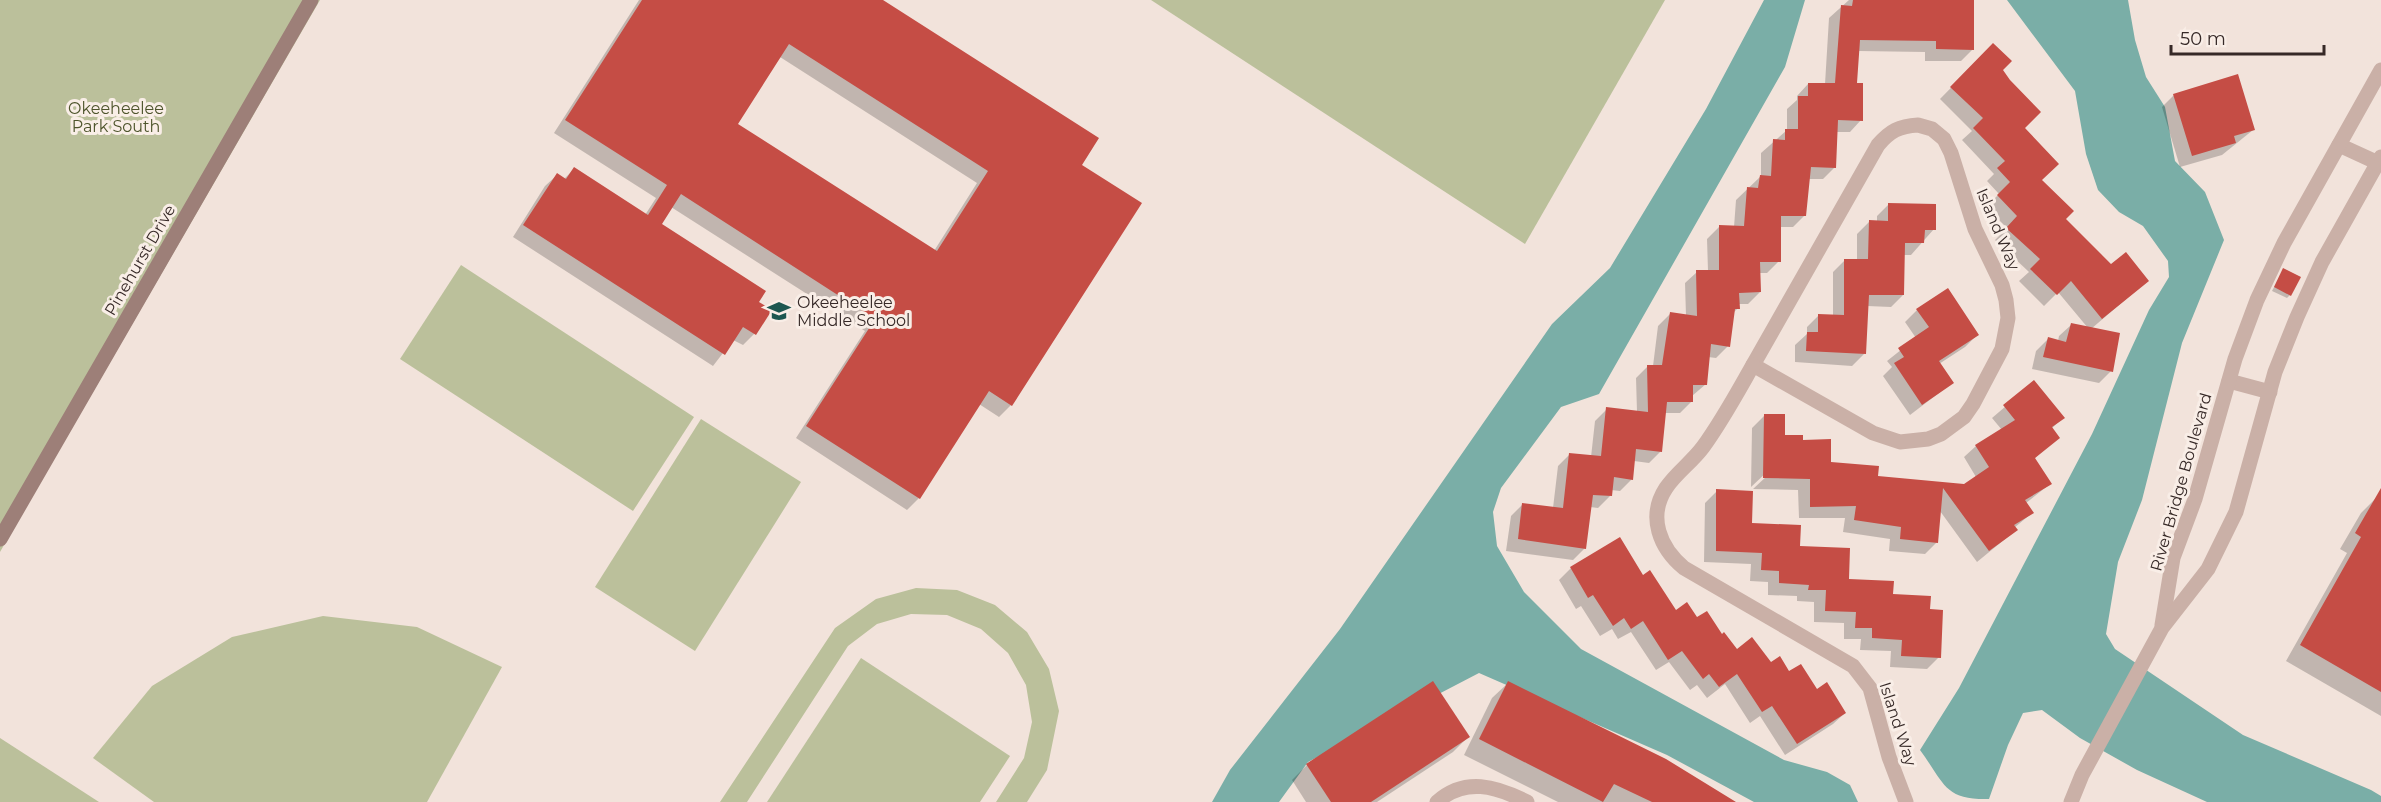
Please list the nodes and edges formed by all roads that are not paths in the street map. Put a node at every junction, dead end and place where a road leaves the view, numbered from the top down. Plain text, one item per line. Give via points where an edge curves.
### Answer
1 (311, 0) edge
2 (2381, 70) edge
3 (2338, 145) junction
4 (2379, 160) edge
5 (1753, 365) junction
6 (2229, 381) junction
7 (2270, 392) junction
8 (0, 539) edge
9 (2162, 628) junction
10 (2082, 776) junction
11 (1437, 802) edge
12 (1527, 802) edge
13 (1906, 802) edge
14 (2060, 802) edge
15 (2071, 802) edge

1 - 8 street, Pinehurst Drive
2 - 3 street, River Bridge Boulevard
3 - 4 street, River Bridge Boulevard
3 - 6 street, River Bridge Boulevard via 2257,300
4 - 7 street, River Bridge Boulevard via 2313,282
5 - 5 street, Island Way via 1878,145 1888,133 1902,126 1932,129 1944,139 1951,153 1975,229 2006,300 2008,318 2002,349 1964,417 1928,439 1887,439
5 - 13 street, Island Way via 1715,431 1667,487 1660,499 1657,527 1664,546 1684,568 1853,666 1870,688
6 - 7 street, River Bridge Boulevard
6 - 9 street, River Bridge Boulevard via 2195,499 2173,558
7 - 9 street, River Bridge Boulevard via 2236,512 2208,569
9 - 10 street, River Bridge Boulevard
10 - 14 street, River Bridge Boulevard
10 - 15 street, River Bridge Boulevard
11 - 12 street via 1460,787 1475,785

